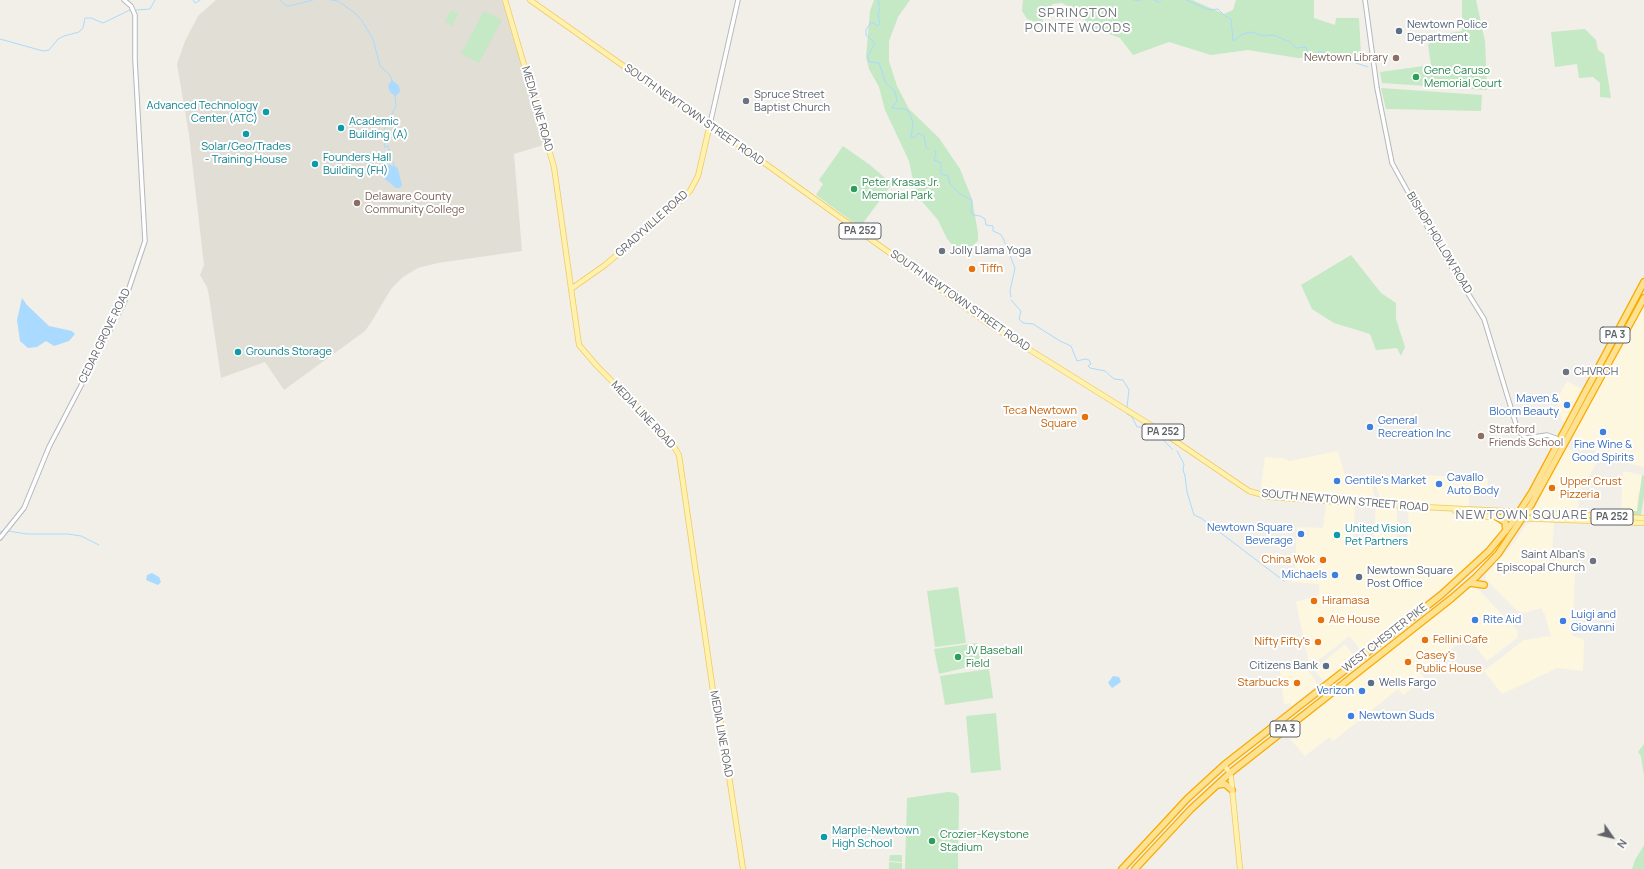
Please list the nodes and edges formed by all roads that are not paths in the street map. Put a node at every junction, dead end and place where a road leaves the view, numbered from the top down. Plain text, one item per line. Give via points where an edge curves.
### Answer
1 (124, 0) edge
2 (505, 0) edge
3 (530, 0) edge
4 (738, 0) edge
5 (1365, 0) edge
6 (710, 124) junction
7 (1644, 282) edge
8 (571, 289) junction
9 (1639, 292) junction
10 (1644, 298) edge
11 (1559, 439) junction
12 (1566, 442) junction
13 (1450, 509) junction
14 (1519, 512) junction
15 (1527, 513) junction
16 (1497, 517) junction
17 (1515, 518) junction
18 (1524, 518) junction
19 (1644, 518) edge
20 (1644, 523) edge
21 (1506, 531) junction
22 (0, 538) edge
23 (1469, 583) junction
24 (1484, 585) dead end
25 (1224, 765) junction
26 (1230, 773) junction
27 (1215, 786) junction
28 (1232, 790) junction
29 (743, 869) edge
30 (1122, 869) edge
31 (1134, 869) edge
32 (1240, 869) edge

1 - 22 street, CEDAR GROVE ROAD via 131,6 135,15 135,61 146,241 124,303 46,452 24,508
2 - 8 main road, MEDIA LINE ROAD via 554,167
3 - 6 main road, SOUTH NEWTOWN STREET ROAD / PA 252
4 - 6 street, GRADYVILLE ROAD
5 - 11 street, BISHOP HOLLOW ROAD via 1377,88 1392,163 1434,239 1484,319 1518,431 1529,438 1547,435
6 - 8 main road, GRADYVILLE ROAD via 698,176 690,191 604,265
6 - 13 main road, SOUTH NEWTOWN STREET ROAD / PA 252 via 993,327 1165,434 1244,488 1270,497
7 - 9 highway, WEST CHESTER PIKE / PA 3
8 - 29 main road, MEDIA LINE ROAD via 579,345 596,366 670,440 679,455 713,691 720,716
9 - 10 main road
9 - 11 highway, WEST CHESTER PIKE / PA 3
10 - 12 highway, WEST CHESTER PIKE / PA 3
11 - 12 street, BISHOP HOLLOW ROAD
11 - 14 highway, WEST CHESTER PIKE / PA 3
12 - 15 highway, WEST CHESTER PIKE / PA 3
13 - 14 main road, PA 252
13 - 16 main road, PA 252 via 1472,515
14 - 15 main road, PA 252
14 - 17 highway, WEST CHESTER PIKE / PA 3
15 - 18 highway, WEST CHESTER PIKE / PA 3
15 - 19 main road, PA 252
16 - 17 main road, PA 252
16 - 21 highway via 1505,522
17 - 18 main road, PA 252
17 - 21 highway, WEST CHESTER PIKE / PA 3
18 - 20 main road, PA 252
18 - 23 highway, WEST CHESTER PIKE / PA 3 via 1500,552
21 - 25 highway, WEST CHESTER PIKE / PA 3 via 1481,560 1454,584
23 - 24 highway
23 - 26 highway, WEST CHESTER PIKE / PA 3
25 - 26 main road
25 - 30 highway, WEST CHESTER PIKE / PA 3 via 1178,809
26 - 27 highway, WEST CHESTER PIKE / PA 3
26 - 28 main road
27 - 28 highway via 1225,784
27 - 31 highway, WEST CHESTER PIKE / PA 3
28 - 32 main road

